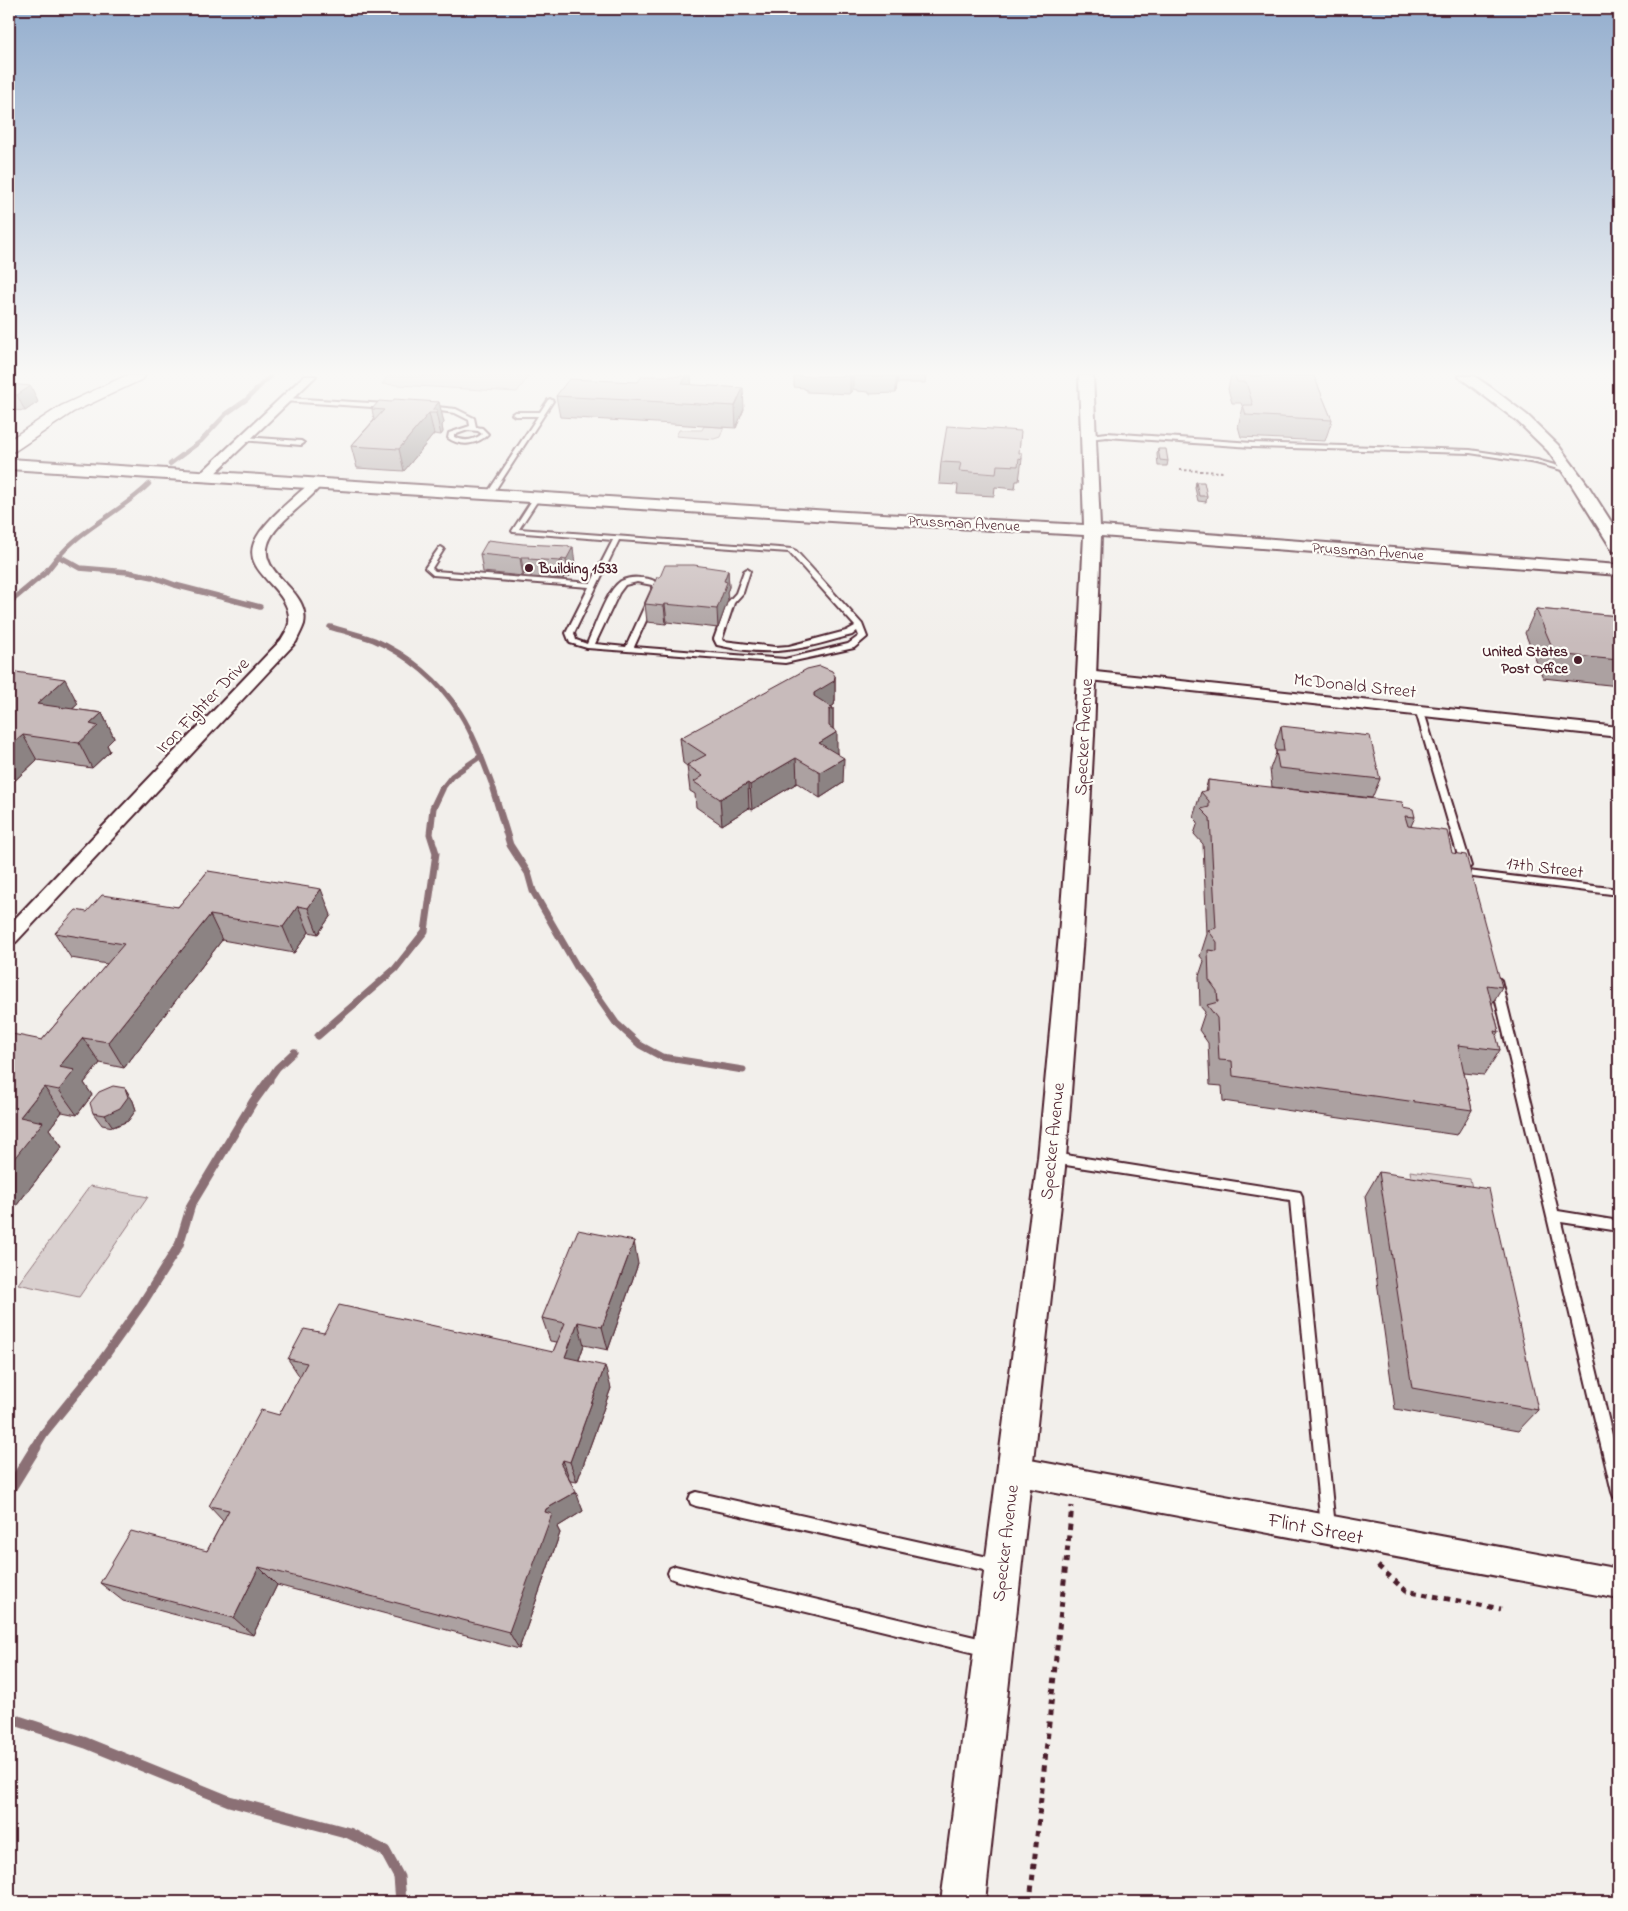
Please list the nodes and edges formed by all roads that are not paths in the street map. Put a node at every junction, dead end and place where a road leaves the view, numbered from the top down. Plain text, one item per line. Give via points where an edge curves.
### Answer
1 (28, 465) edge
2 (216, 465) edge
3 (508, 465) edge
4 (1089, 465) edge
5 (1550, 465) edge
6 (1566, 465) edge
7 (1569, 470) junction
8 (204, 476) junction
9 (316, 484) junction
10 (489, 494) junction
11 (537, 497) junction
12 (1092, 530) junction
13 (617, 538) junction
14 (1619, 546) edge
15 (441, 549) dead end
16 (747, 570) dead end
17 (1619, 570) edge
18 (594, 585) junction
19 (859, 626) junction
20 (590, 646) junction
21 (629, 649) junction
22 (1086, 676) junction
23 (1420, 712) junction
24 (1619, 732) edge
25 (1468, 874) junction
26 (1472, 890) edge
27 (1619, 892) edge
28 (9, 937) edge
29 (1492, 965) edge
30 (1052, 1158) junction
31 (1554, 1216) junction
32 (1619, 1226) edge
33 (1014, 1471) junction
34 (1619, 1492) edge
35 (696, 1499) dead end
36 (1328, 1531) junction
37 (1002, 1568) junction
38 (674, 1574) dead end
39 (1619, 1584) edge
40 (993, 1649) junction
41 (964, 1902) edge

1 - 8 street, Prussman Avenue
2 - 8 street
3 - 10 lane
4 - 12 street, Specker Avenue
5 - 7 lane
6 - 7 street
7 - 14 street
8 - 9 street, Prussman Avenue
9 - 10 street, Prussman Avenue
9 - 28 street, Iron Fighter Drive via 269,532 258,551 262,564 296,608 298,620 292,637
10 - 11 street, Prussman Avenue
11 - 12 street, Prussman Avenue
11 - 13 lane via 515,531
12 - 17 street, Prussman Avenue
12 - 22 street, Specker Avenue
13 - 18 lane
13 - 19 lane via 790,550
15 - 18 lane via 428,568 436,574
16 - 19 lane via 739,593 731,602 718,639 720,643 782,649 849,633
18 - 20 lane via 570,634 573,641
19 - 21 lane via 863,637 856,644 793,660
20 - 21 lane
20 - 21 lane via 619,586 630,581 648,581 655,584 656,590
22 - 23 street, McDonald Street
22 - 30 street, Specker Avenue via 1075,879
23 - 24 street, McDonald Street
23 - 25 lane
25 - 26 lane
25 - 27 lane, 17th Street
29 - 31 lane
30 - 33 street, Specker Avenue
30 - 36 lane via 1296,1196
31 - 32 lane
31 - 34 lane
33 - 36 street, Flint Street
33 - 37 street, Specker Avenue
35 - 37 lane
36 - 39 street, Flint Street
37 - 40 street, Specker Avenue
38 - 40 lane
40 - 41 street, Specker Avenue

